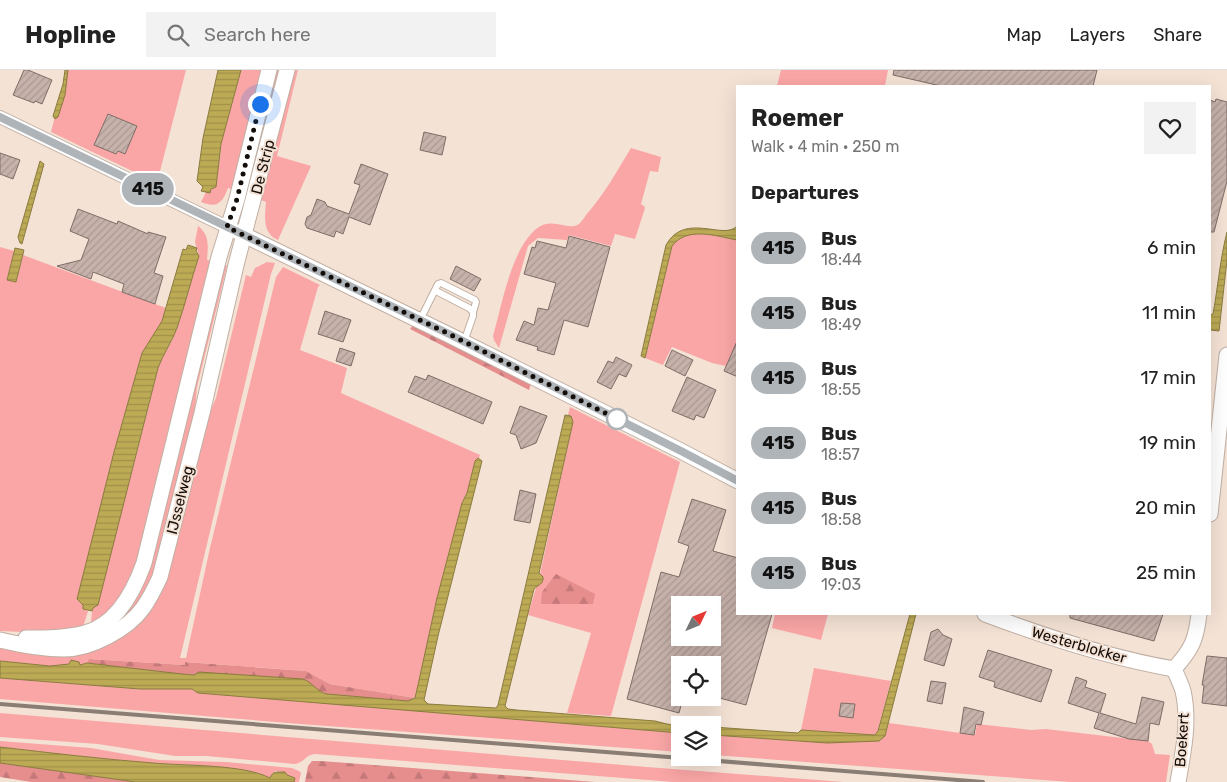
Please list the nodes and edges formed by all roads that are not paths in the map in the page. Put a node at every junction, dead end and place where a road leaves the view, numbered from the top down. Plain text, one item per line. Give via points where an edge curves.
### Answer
1 (269, 70) edge
2 (288, 70) edge
3 (0, 117) edge
4 (227, 227) junction
5 (245, 236) junction
6 (420, 321) junction
7 (464, 342) junction
8 (1227, 355) edge
9 (736, 480) edge
10 (1211, 500) edge
11 (987, 615) edge
12 (1199, 615) edge
13 (0, 639) edge
14 (1174, 669) junction
15 (1178, 782) edge

1 - 4 street, De Strip
2 - 5 street, De Strip
3 - 4 street
4 - 5 street
4 - 13 street, IJsselweg via 144,563 128,598 102,625 86,632 45,638
5 - 6 street
5 - 13 street, IJsselweg via 162,568 143,609 135,618 86,647 36,648
6 - 7 street
6 - 7 lane via 438,284 443,283 476,302
7 - 9 street
8 - 10 street
11 - 14 street, Westerblokker via 1052,639
12 - 14 street via 1195,641 1189,654
14 - 15 street, Boekert via 1186,712

